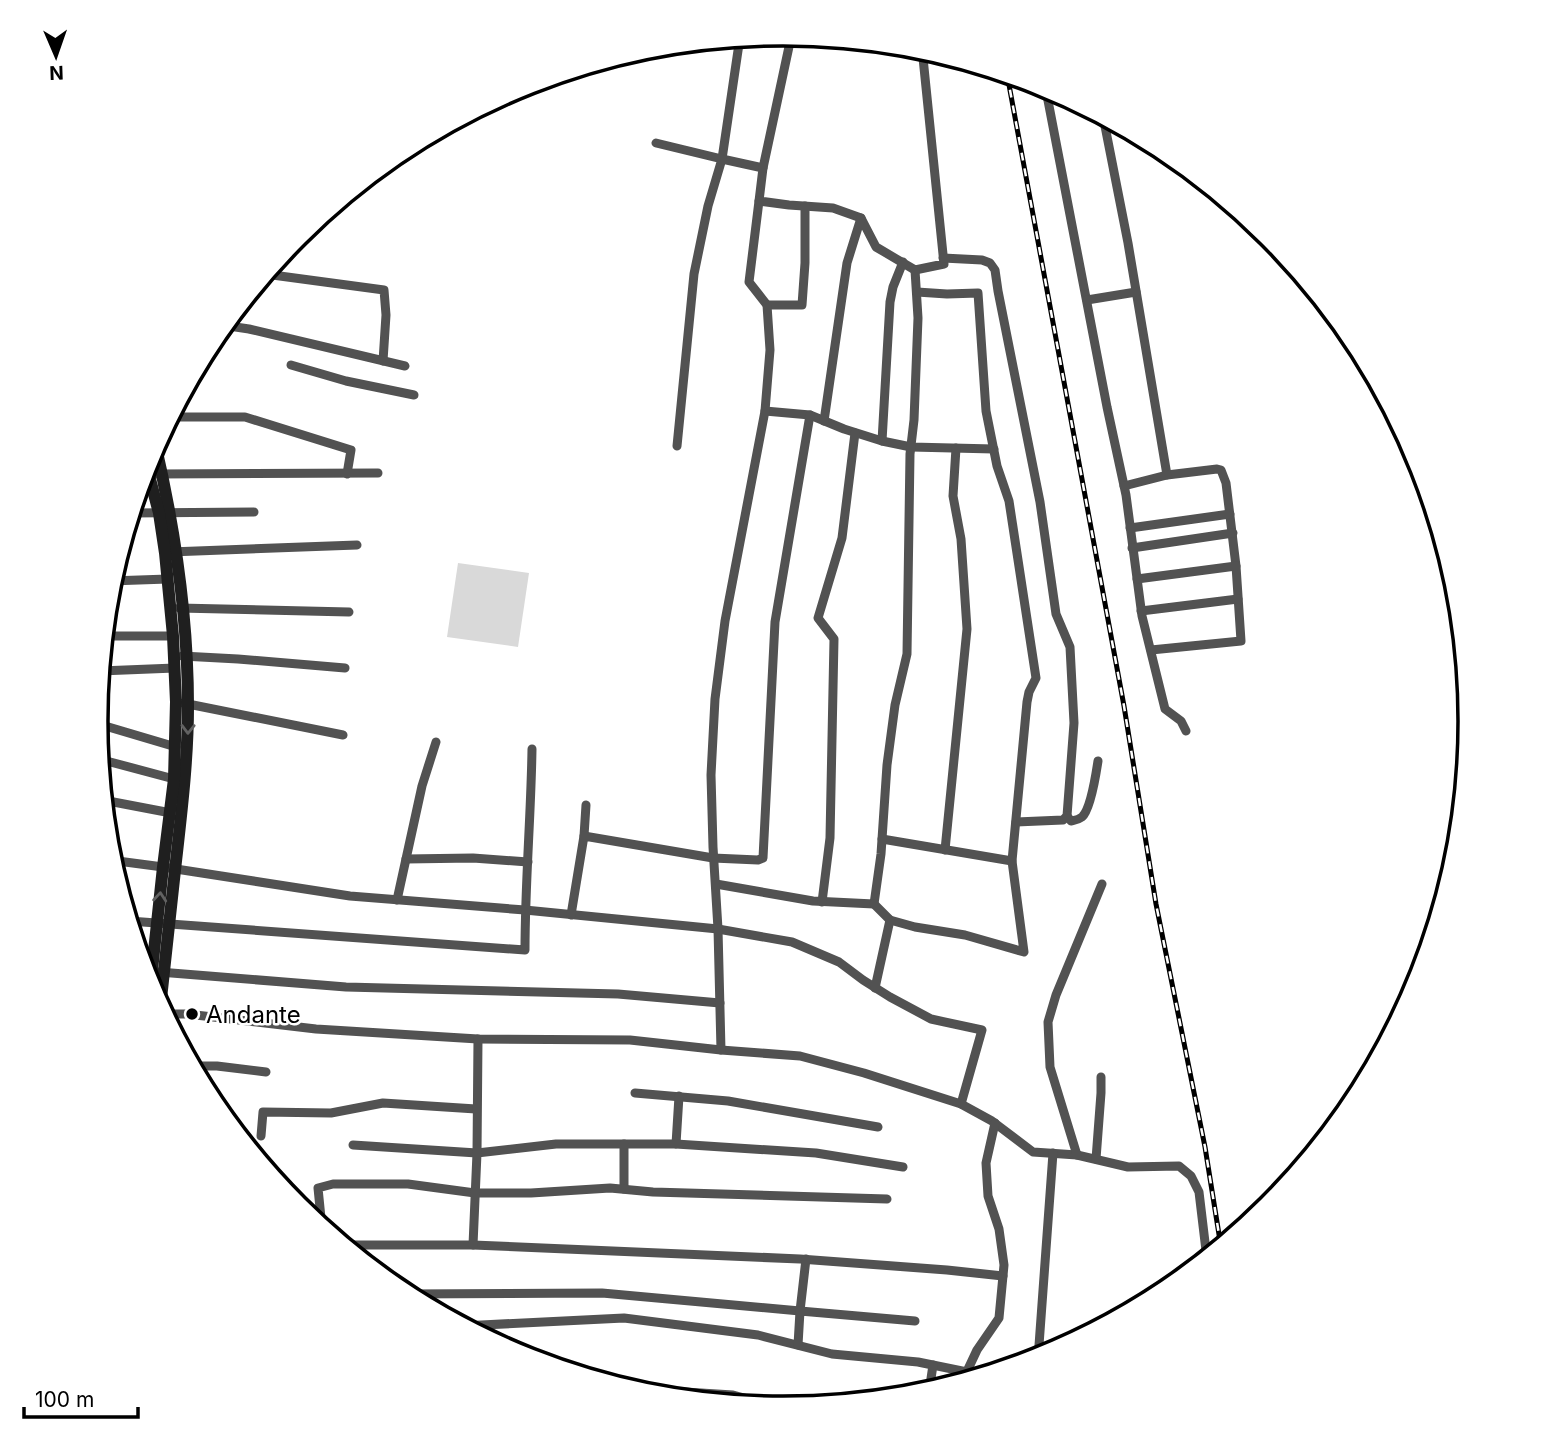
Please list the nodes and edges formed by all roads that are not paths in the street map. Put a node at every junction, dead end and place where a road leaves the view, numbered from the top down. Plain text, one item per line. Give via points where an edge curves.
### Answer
1 (789, 46) edge
2 (739, 47) edge
3 (923, 60) edge
4 (1048, 100) edge
5 (1105, 127) edge
6 (656, 143) dead end
7 (722, 159) junction
8 (764, 168) junction
9 (759, 201) junction
10 (804, 206) junction
11 (861, 218) junction
12 (943, 258) junction
13 (903, 262) junction
14 (915, 270) junction
15 (276, 275) edge
16 (917, 292) junction
17 (1136, 292) junction
18 (1087, 300) junction
19 (767, 305) junction
20 (235, 327) edge
21 (383, 361) junction
22 (291, 365) dead end
23 (405, 366) dead end
24 (414, 395) dead end
25 (765, 411) junction
26 (810, 415) junction
27 (180, 417) edge
28 (824, 421) junction
29 (855, 433) junction
30 (882, 441) junction
31 (677, 446) dead end
32 (911, 447) junction
33 (956, 448) junction
34 (994, 449) junction
35 (160, 461) edge
36 (155, 472) edge
37 (378, 473) dead end
38 (163, 474) junction
39 (347, 474) junction
40 (1167, 475) junction
41 (152, 481) edge
42 (1124, 486) junction
43 (254, 512) dead end
44 (140, 513) edge
45 (164, 513) junction
46 (1230, 513) junction
47 (1130, 528) junction
48 (1233, 533) junction
49 (358, 544) dead end
50 (1132, 548) junction
51 (170, 552) junction
52 (1236, 566) junction
53 (168, 579) junction
54 (1137, 579) junction
55 (122, 581) edge
56 (1238, 599) junction
57 (177, 608) junction
58 (1141, 611) junction
59 (349, 612) dead end
60 (113, 636) edge
61 (173, 636) junction
62 (1151, 650) junction
63 (179, 660) junction
64 (345, 668) dead end
65 (110, 670) edge
66 (182, 703) junction
67 (108, 727) edge
68 (1186, 731) dead end
69 (343, 735) dead end
70 (436, 742) dead end
71 (176, 747) junction
72 (532, 749) dead end
73 (1098, 761) dead end
74 (109, 762) edge
75 (174, 779) junction
76 (112, 802) edge
77 (586, 805) dead end
78 (171, 813) junction
79 (1067, 817) junction
80 (1016, 822) junction
81 (584, 836) junction
82 (882, 839) junction
83 (945, 850) junction
84 (713, 858) junction
85 (406, 859) junction
86 (1012, 861) junction
87 (122, 862) edge
88 (528, 862) junction
89 (169, 868) junction
90 (716, 884) junction
91 (1102, 884) dead end
92 (397, 900) junction
93 (822, 902) junction
94 (874, 905) junction
95 (525, 910) junction
96 (571, 915) junction
97 (890, 920) junction
98 (138, 922) edge
99 (164, 924) junction
100 (718, 929) junction
101 (158, 972) junction
102 (158, 978) edge
103 (875, 988) junction
104 (720, 1003) junction
105 (174, 1014) edge
106 (478, 1039) junction
107 (721, 1050) junction
108 (202, 1066) edge
109 (266, 1072) dead end
110 (1101, 1077) dead end
111 (635, 1093) dead end
112 (679, 1096) junction
113 (961, 1104) junction
114 (477, 1109) junction
115 (995, 1123) junction
116 (878, 1127) dead end
117 (261, 1136) dead end
118 (624, 1144) junction
119 (676, 1144) junction
120 (353, 1145) dead end
121 (477, 1153) junction
122 (1053, 1153) junction
123 (1077, 1154) junction
124 (1096, 1159) junction
125 (903, 1167) dead end
126 (624, 1189) junction
127 (475, 1193) junction
128 (887, 1199) dead end
129 (321, 1213) edge
130 (357, 1245) edge
131 (473, 1245) junction
132 (1206, 1247) edge
133 (806, 1259) junction
134 (1003, 1276) junction
135 (426, 1294) edge
136 (800, 1311) junction
137 (915, 1321) dead end
138 (480, 1325) edge
139 (799, 1345) junction
140 (1039, 1346) edge
141 (933, 1365) junction
142 (968, 1370) edge
143 (964, 1371) edge
144 (931, 1380) edge

1 - 8 street
2 - 7 street
3 - 12 street
4 - 18 street
5 - 17 street
6 - 7 street
7 - 8 street
7 - 31 street via 694,274
8 - 9 street
9 - 10 street
9 - 19 street via 750,282
10 - 11 street via 833,208
10 - 19 street via 803,305
11 - 13 street via 876,247
11 - 28 street via 847,263
12 - 14 street via 944,264
12 - 79 street via 982,260 995,270 1040,502 1056,614 1070,647 1074,723
13 - 14 street
13 - 30 street via 890,302
14 - 16 street
15 - 21 street via 384,290
16 - 32 street
16 - 34 street via 978,293 986,411
17 - 18 street
17 - 40 street
18 - 42 street
19 - 25 street via 770,350
20 - 21 street
21 - 23 street
22 - 24 street
25 - 26 street
25 - 84 street via 715,699
26 - 28 street
26 - 84 street via 775,622 763,858
27 - 39 street via 245,417 351,450
28 - 29 street
29 - 30 street
29 - 93 street via 842,538 818,618 834,639 830,838
30 - 32 street
32 - 33 street
32 - 82 street via 907,654 895,705
33 - 34 street
33 - 83 street via 953,496 967,629
34 - 80 street via 1009,501 1036,678 1027,702
35 - 38 main road
36 - 38 street
37 - 39 street
38 - 39 street
38 - 45 main road
40 - 42 street
40 - 46 street via 1221,470
41 - 45 main road
42 - 47 street
43 - 45 street
44 - 45 street
45 - 51 main road
46 - 47 street
46 - 48 street
47 - 50 street
48 - 50 street
48 - 52 street
49 - 51 street
50 - 54 street
51 - 53 main road
51 - 57 main road
52 - 54 street
52 - 56 street
53 - 55 street
53 - 57 main road
54 - 58 street
56 - 58 street
56 - 62 street via 1241,641
57 - 59 street
57 - 61 main road
57 - 63 main road
58 - 62 street
60 - 61 street
61 - 63 main road
62 - 68 street via 1165,709
63 - 64 street via 238,659
63 - 65 street
63 - 66 main road
66 - 69 street
66 - 71 main road
66 -> 89 main road via 185,779
67 - 71 street
70 - 85 street
71 - 75 main road
72 - 88 street
73 - 79 street via 1085,813 1071,821
74 - 75 street
75 - 78 main road
76 - 78 street
77 - 81 street
78 - 89 main road
79 - 80 street
80 - 86 street
81 - 84 street
81 - 96 street
82 - 83 street
82 - 94 street
83 - 86 street
84 - 90 street
85 - 88 street
85 - 92 street
86 - 97 street via 1024,951
87 - 89 street
88 - 95 street
89 - 92 street
89 - 99 main road
90 - 93 street
90 - 100 street
91 - 123 street via 1048,1023 1051,1067
92 - 95 street
93 - 94 street
94 - 97 street
95 - 96 street
95 - 99 street via 525,950
96 - 100 street
97 - 103 street
98 - 99 street
99 - 101 main road
100 - 103 street via 792,942 839,962
100 - 104 street
101 - 102 main road
101 - 104 street via 346,987 618,994
103 - 113 street via 931,1019 982,1030
104 - 107 street
105 - 106 street
106 - 107 street via 629,1040
106 - 114 street
107 - 113 street via 800,1056
108 - 109 street
110 - 124 street
111 - 112 street
112 - 116 street
112 - 119 street
113 - 115 street
114 - 117 street via 383,1102 331,1113 263,1112
114 - 121 street
115 - 122 street via 1033,1152
115 - 134 street via 986,1163
118 - 119 street
118 - 121 street via 556,1144
118 - 126 street
119 - 125 street via 816,1153
120 - 121 street
121 - 127 street
122 - 123 street
122 - 140 street
123 - 124 street
124 - 132 street via 1128,1167 1179,1166 1199,1192
126 - 127 street
126 - 128 street
127 - 129 street via 408,1184 334,1184 318,1188
127 - 131 street
130 - 131 street
131 - 133 street
133 - 134 street
133 - 136 street
134 - 142 street via 999,1318
135 - 136 street via 602,1293
136 - 137 street
136 - 139 street
138 - 139 street via 624,1318 758,1335
139 - 141 street via 832,1354
141 - 143 street
141 - 144 street

